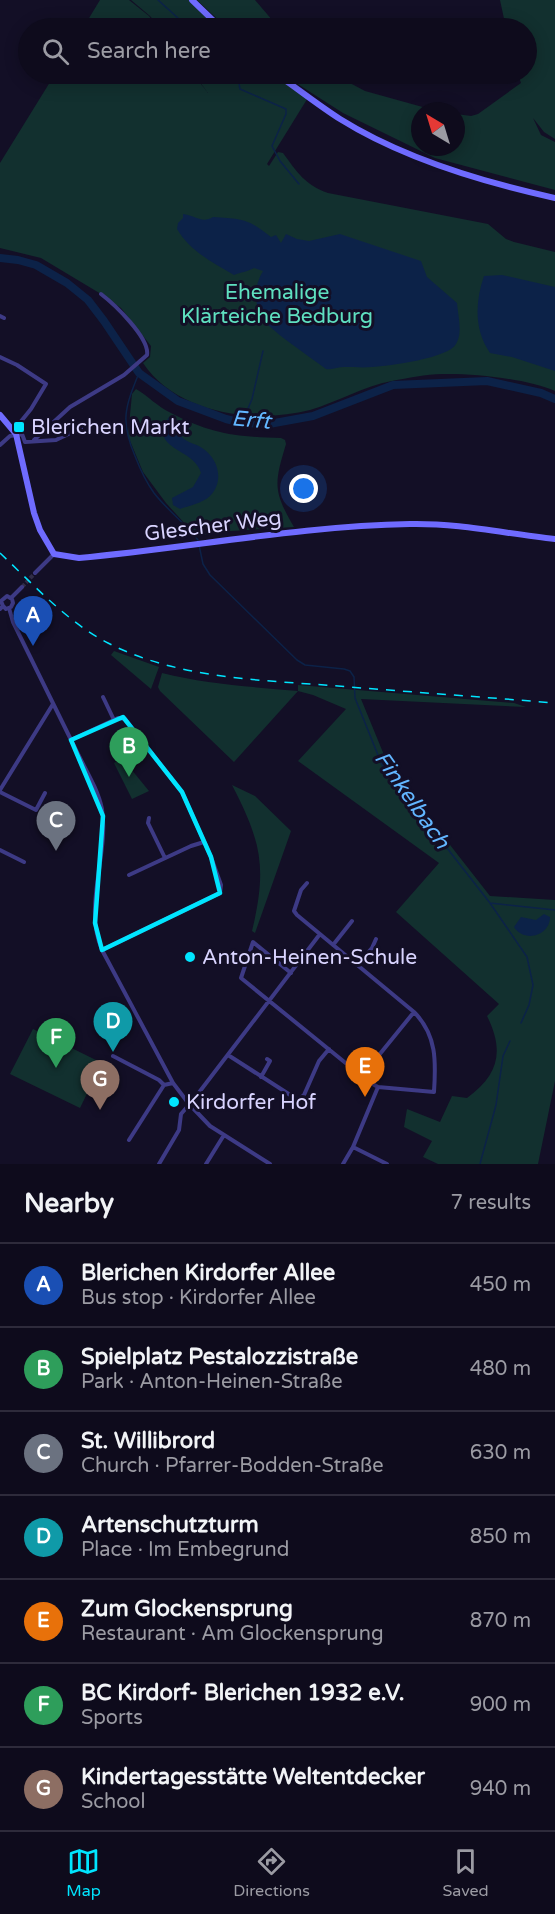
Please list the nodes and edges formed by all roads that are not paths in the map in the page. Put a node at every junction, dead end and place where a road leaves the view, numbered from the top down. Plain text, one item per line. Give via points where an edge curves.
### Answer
1 (192, 0) edge
2 (210, 18) edge
3 (290, 84) edge
4 (555, 198) edge
5 (101, 294) dead end
6 (0, 357) edge
7 (0, 415) edge
8 (81, 428) dead end
9 (15, 432) junction
10 (34, 440) junction
11 (0, 445) edge
12 (555, 538) edge
13 (54, 554) junction
14 (35, 573) tunnel mouth
15 (22, 587) tunnel mouth
16 (0, 593) edge
17 (5, 597) junction
18 (11, 598) junction
19 (1, 608) edge
20 (9, 609) junction
21 (103, 697) dead end
22 (53, 704) junction
23 (114, 720) junction
24 (71, 740) junction
25 (2, 783) edge
26 (0, 791) edge
27 (45, 793) dead end
28 (149, 818) dead end
29 (204, 842) junction
30 (0, 850) edge
31 (165, 858) junction
32 (24, 862) dead end
33 (129, 875) dead end
34 (307, 883) dead end
35 (352, 921) dead end
36 (320, 934) junction
37 (376, 939) dead end
38 (333, 945) junction
39 (102, 950) junction
40 (357, 965) junction
41 (291, 973) junction
42 (268, 1000) junction
43 (414, 1012) junction
44 (329, 1049) junction
45 (228, 1055) junction
46 (113, 1056) dead end
47 (270, 1061) dead end
48 (362, 1076) junction
49 (261, 1077) junction
50 (173, 1083) junction
51 (164, 1085) junction
52 (378, 1087) junction
53 (189, 1104) junction
54 (224, 1135) junction
55 (129, 1140) dead end
56 (352, 1147) junction
57 (159, 1164) edge
58 (206, 1164) edge
59 (270, 1164) edge
60 (343, 1164) edge
61 (387, 1164) edge

1 - 2 street
3 - 4 street via 341,119 432,163
5 - 10 street via 118,307 148,350 127,373 70,407
6 - 9 street via 46,384
7 - 9 street
8 - 10 street via 56,440
9 - 10 street via 22,434 25,442
9 - 11 street
9 - 13 street via 34,513
12 - 13 street, Glescher Weg via 408,524 80,558
13 - 14 street
15 - 18 street
16 - 17 street
17 - 18 street
17 - 19 street
18 - 20 street via 13,605
19 - 20 street
20 - 22 street
21 - 23 street
22 - 24 street
22 - 25 street
23 - 24 street
23 - 29 street via 125,719 182,792
24 - 39 street via 103,816 95,922
25 - 26 street
26 - 27 street via 36,810
28 - 31 street
29 - 31 street
29 - 39 street via 221,885 220,893
30 - 32 street
31 - 33 street
34 - 36 street via 294,911
35 - 38 street
36 - 38 street
36 - 41 street
37 - 40 street
38 - 40 street
39 - 50 street
40 - 43 street
41 - 42 street
41 - 42 street via 253,942 241,978
42 - 44 street
42 - 45 street
43 - 48 street
43 - 52 street via 434,1045 434,1092
44 - 48 street
44 - 49 street via 298,1100
45 - 49 street
45 - 53 street
46 - 51 street
47 - 49 street
48 - 52 street
50 - 51 street
50 - 53 street
51 - 55 street
52 - 56 street
53 - 54 street via 203,1121
53 - 57 street via 180,1114 179,1130
54 - 58 street
54 - 59 street
56 - 60 street
56 - 61 street

